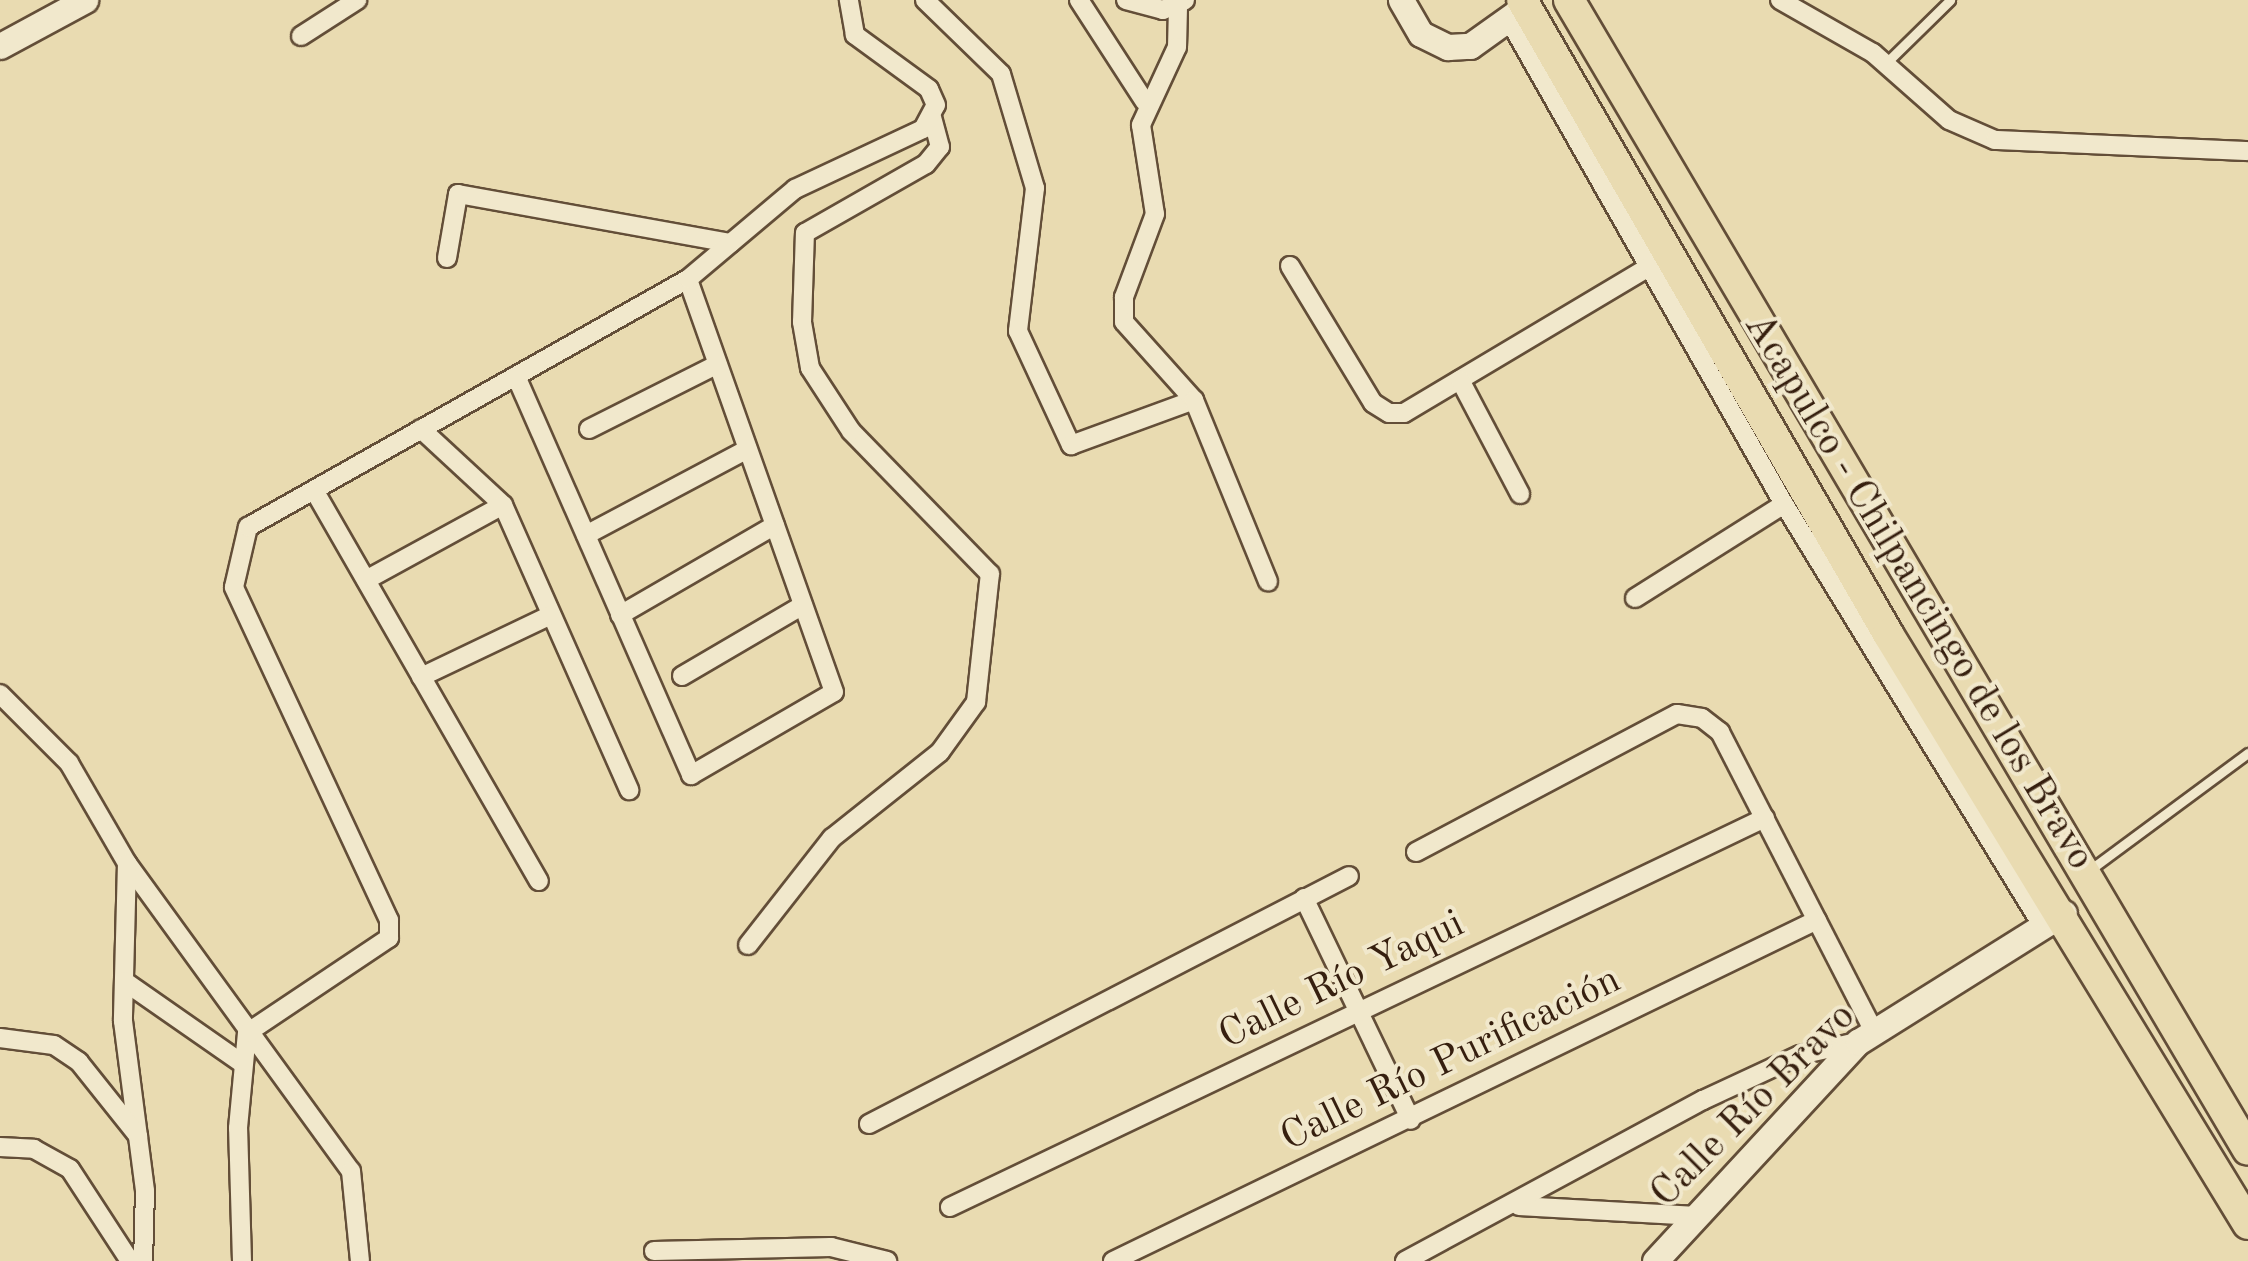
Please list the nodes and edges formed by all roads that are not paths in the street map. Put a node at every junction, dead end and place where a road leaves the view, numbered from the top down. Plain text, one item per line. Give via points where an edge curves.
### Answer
1 (85, 0) edge
2 (357, 0) edge
3 (849, 0) edge
4 (926, 0) edge
5 (1079, 0) edge
6 (1126, 0) edge
7 (1401, 0) edge
8 (1568, 0) edge
9 (1780, 0) edge
10 (1950, 0) edge
11 (1182, 3) edge
12 (1519, 9) edge
13 (300, 36) dead end
14 (0, 46) edge
15 (1886, 63) junction
16 (1145, 102) junction
17 (932, 118) junction
18 (2248, 151) edge
19 (730, 243) junction
20 (447, 258) dead end
21 (1290, 266) dead end
22 (1649, 267) junction
23 (688, 278) junction
24 (718, 364) junction
25 (516, 376) junction
26 (1460, 380) junction
27 (1194, 400) junction
28 (421, 429) junction
29 (588, 429) dead end
30 (748, 449) junction
31 (314, 490) junction
32 (1520, 494) dead end
33 (1784, 504) junction
34 (503, 505) junction
35 (775, 525) junction
36 (586, 535) junction
37 (366, 580) junction
38 (1268, 582) dead end
39 (1636, 598) dead end
40 (803, 605) junction
41 (549, 616) junction
42 (620, 616) junction
43 (682, 676) dead end
44 (422, 677) junction
45 (0, 694) edge
46 (2248, 753) edge
47 (629, 790) dead end
48 (1765, 818) junction
49 (1416, 852) dead end
50 (128, 862) junction
51 (2085, 873) junction
52 (1348, 876) dead end
53 (539, 881) dead end
54 (1304, 898) junction
55 (2053, 919) junction
56 (1818, 920) junction
57 (748, 945) dead end
58 (124, 981) junction
59 (1357, 1012) junction
60 (247, 1033) junction
61 (1866, 1037) junction
62 (0, 1038) edge
63 (243, 1064) junction
64 (1412, 1120) junction
65 (869, 1124) dead end
66 (138, 1136) junction
67 (0, 1147) edge
68 (2248, 1150) edge
69 (1518, 1206) junction
70 (950, 1207) dead end
71 (1697, 1216) junction
72 (2248, 1224) edge
73 (654, 1251) dead end
74 (130, 1261) edge
75 (143, 1261) edge
76 (242, 1261) edge
77 (360, 1261) edge
78 (887, 1261) edge
79 (1114, 1261) edge
80 (1405, 1261) edge
81 (1655, 1261) edge

1 - 14 street
2 - 13 street
3 - 17 street via 855,35 929,89
4 - 27 street via 1006,89 1036,188 1018,331 1072,444
5 - 16 street
6 - 11 street
7 - 12 street via 1421,34 1448,48 1470,46
8 - 51 main road
9 - 15 street
10 - 15 lane
11 - 16 street via 1177,48
12 - 22 street
12 - 55 main road, Acapulco - Chilpancingo de los Bravo
15 - 18 street via 1949,120 1995,140
16 - 27 street via 1156,214 1124,297 1124,322
17 - 19 street via 795,188
17 - 57 street via 940,147 926,164 805,233 802,322 810,368 851,431 990,574 976,702 940,752 832,838
19 - 20 street via 458,194
19 - 23 street
21 - 26 street via 1373,403 1404,413
22 - 26 street
22 - 33 street
23 - 24 street
23 - 25 street
24 - 29 street
24 - 30 street
25 - 28 street
25 - 36 street
26 - 32 street
27 - 38 street
28 - 31 street
28 - 34 street
30 - 35 street
30 - 36 street
31 - 37 street
31 - 60 street via 248,527 234,587 389,920 389,938
33 - 39 street
33 - 55 street
34 - 37 street
34 - 41 street
35 - 40 street
35 - 42 street
36 - 42 street
37 - 44 street
40 - 42 street via 834,692 691,776
40 - 43 street
41 - 44 street
41 - 47 street
44 - 53 street
45 - 50 street via 69,763
46 - 51 lane
48 - 49 street via 1720,732 1702,718 1677,714
48 - 56 street
48 - 59 street, Calle Río Yaqui
50 - 58 street
50 - 60 street
51 - 68 main road
52 - 54 street
54 - 59 street
54 - 65 street
55 - 61 street, Calle Río Bravo
55 - 72 main road, Acapulco - Chilpancingo de los Bravo
56 - 61 street
56 - 64 street, Calle Río Purificación
58 - 63 street
58 - 66 street
59 - 64 street
59 - 70 street, Calle Río Yaqui
60 - 63 street
60 - 77 street via 352,1170
61 - 69 street via 1800,1055 1703,1100
61 - 71 street, Calle Río Bravo
62 - 66 street via 54,1046 79,1062
63 - 76 street
64 - 79 street, Calle Río Purificación
66 - 75 street
67 - 74 street via 34,1149 70,1169
69 - 71 street
69 - 80 street
71 - 81 street, Calle Río Bravo
73 - 78 street via 831,1247

